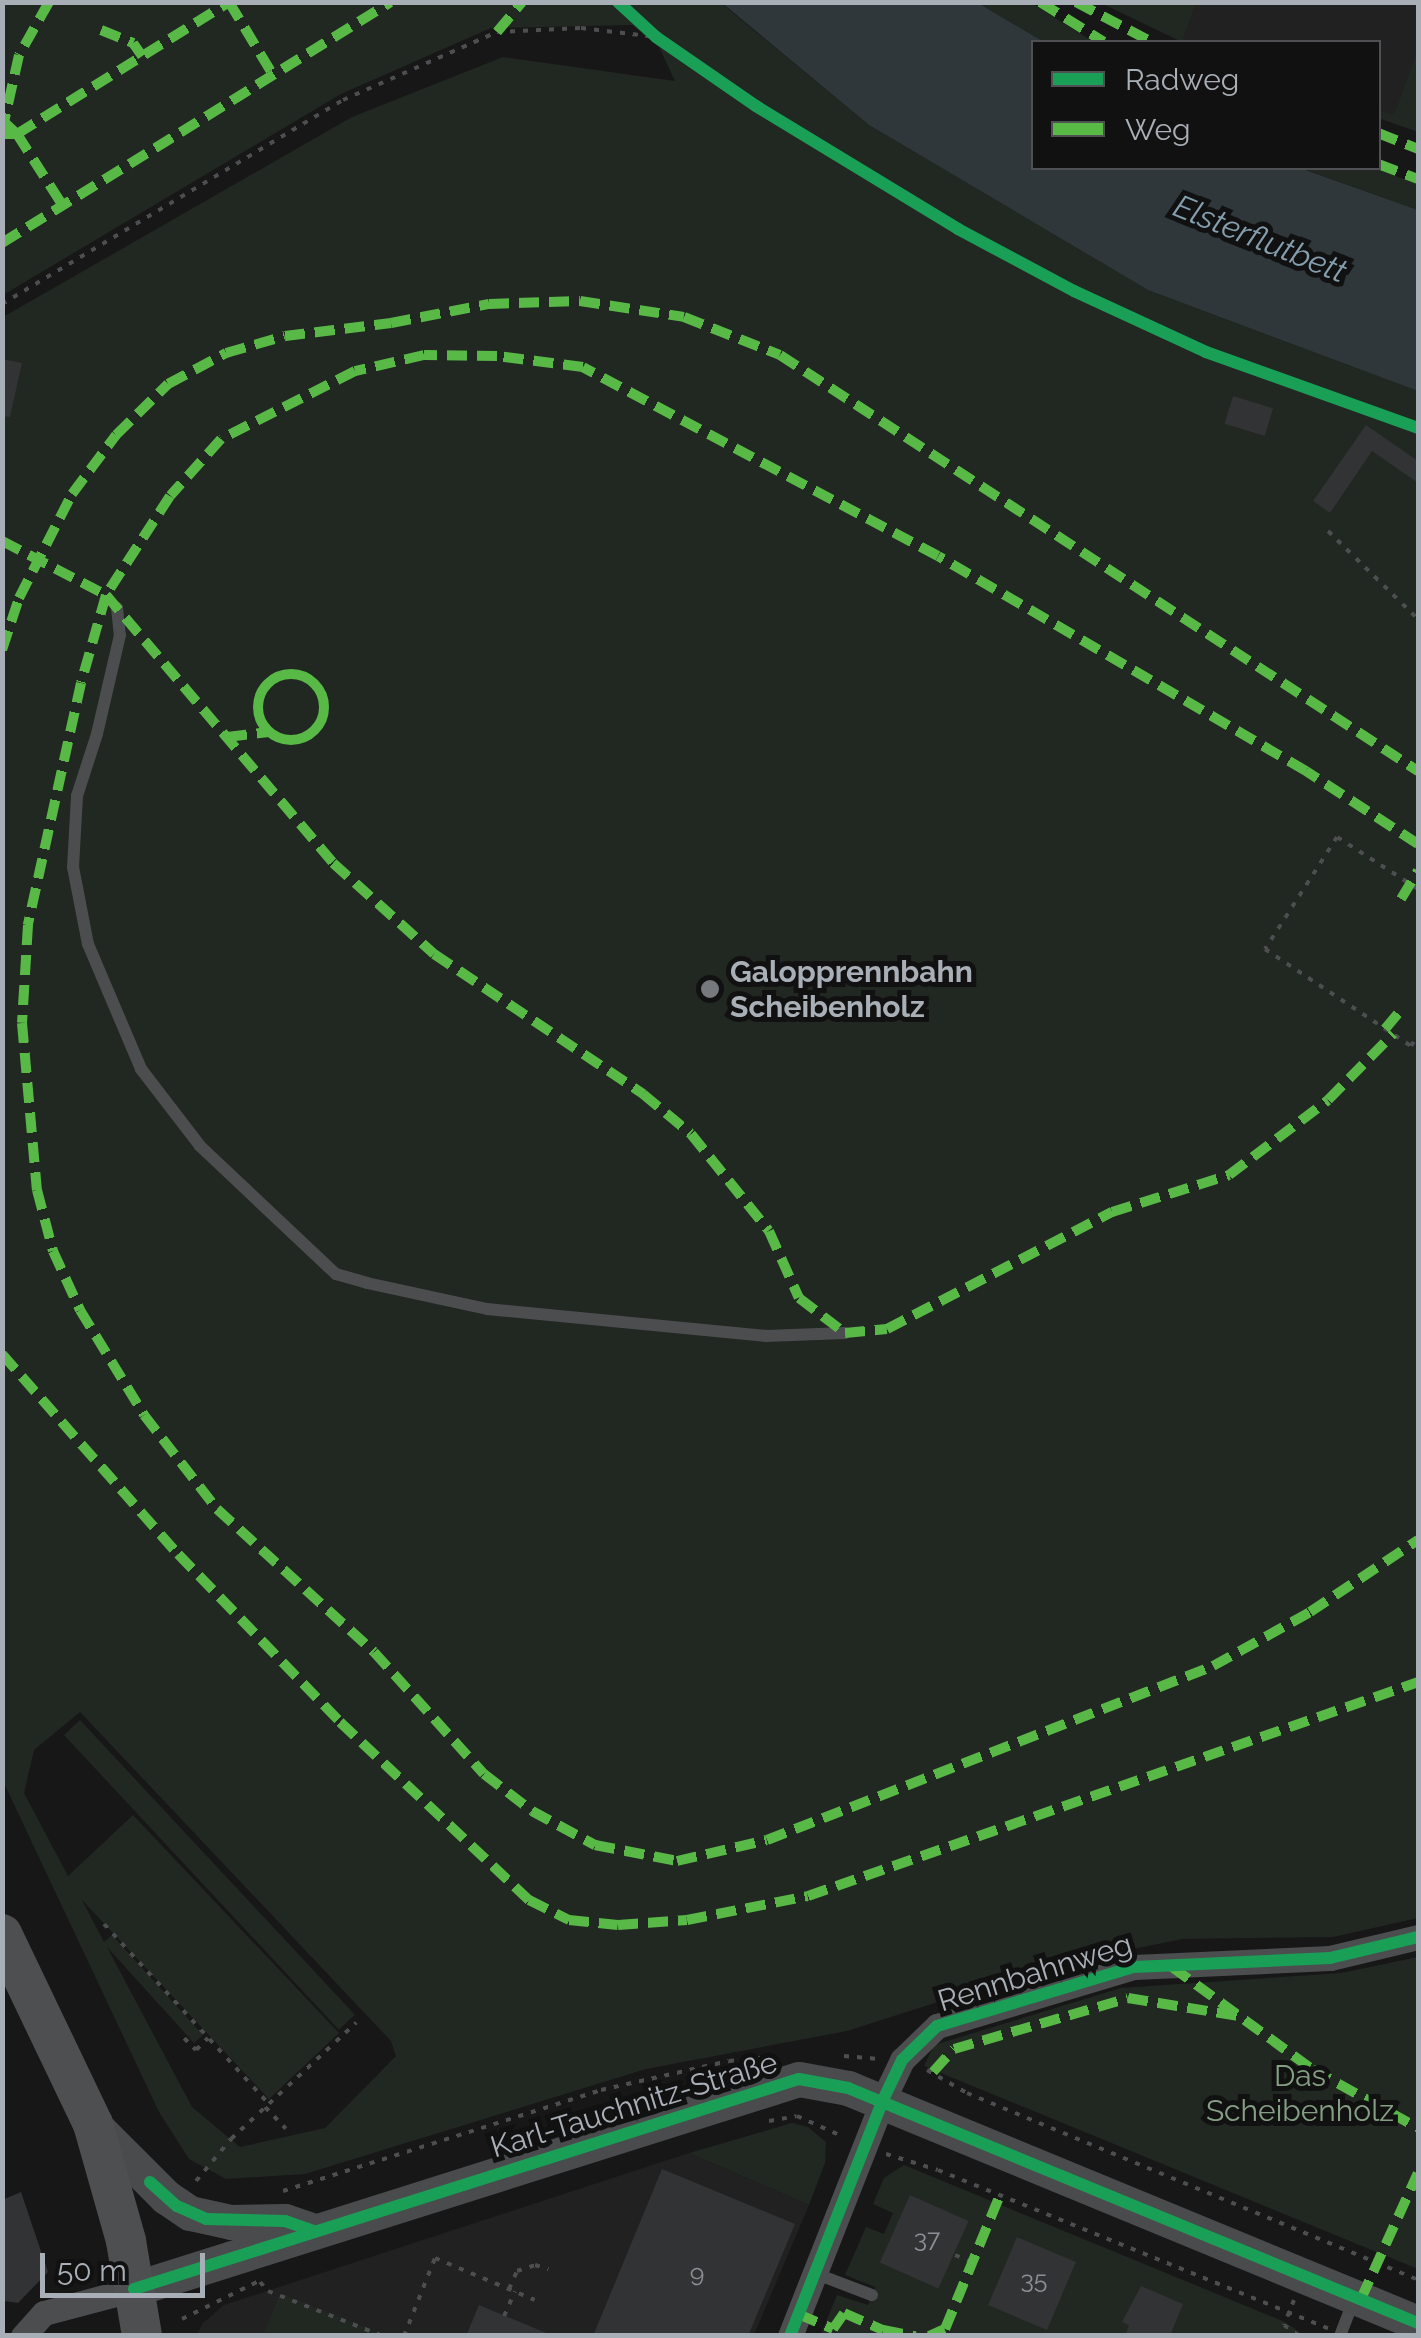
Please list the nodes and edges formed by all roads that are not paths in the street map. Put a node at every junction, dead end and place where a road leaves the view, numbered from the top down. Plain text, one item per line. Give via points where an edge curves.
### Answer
1 (118, 608) dead end
2 (845, 1333) dead end
3 (2, 1934) edge
4 (1418, 1937) edge
5 (882, 2102) junction
6 (93, 2124) junction
7 (314, 2231) junction
8 (814, 2273) junction
9 (134, 2289) junction
10 (872, 2296) dead end
11 (1355, 2296) junction
12 (1418, 2323) edge
13 (1340, 2334) edge
14 (23, 2336) edge
15 (142, 2336) edge
16 (790, 2336) edge

1 - 2 lane via 120,635 77,796 74,866 88,944 141,1068 200,1146 336,1274 367,1283 487,1308 766,1336
3 - 6 main road
4 - 5 street, Rennbahnweg via 1330,1958 1134,1966 937,2026 902,2060
5 - 7 main road, Karl-Tauchnitz-Straße via 800,2079
5 - 8 street, Rennbahnweg
5 - 11 main road, Karl-Tauchnitz-Straße
6 - 7 main road via 190,2213 230,2222 284,2221
6 - 9 main road
7 - 9 main road, Karl-Tauchnitz-Straße
8 - 10 lane
8 - 16 street, Rennbahnweg
9 - 14 street via 44,2313
9 - 15 main road
11 - 12 main road, Karl-Tauchnitz-Straße
11 - 13 lane

